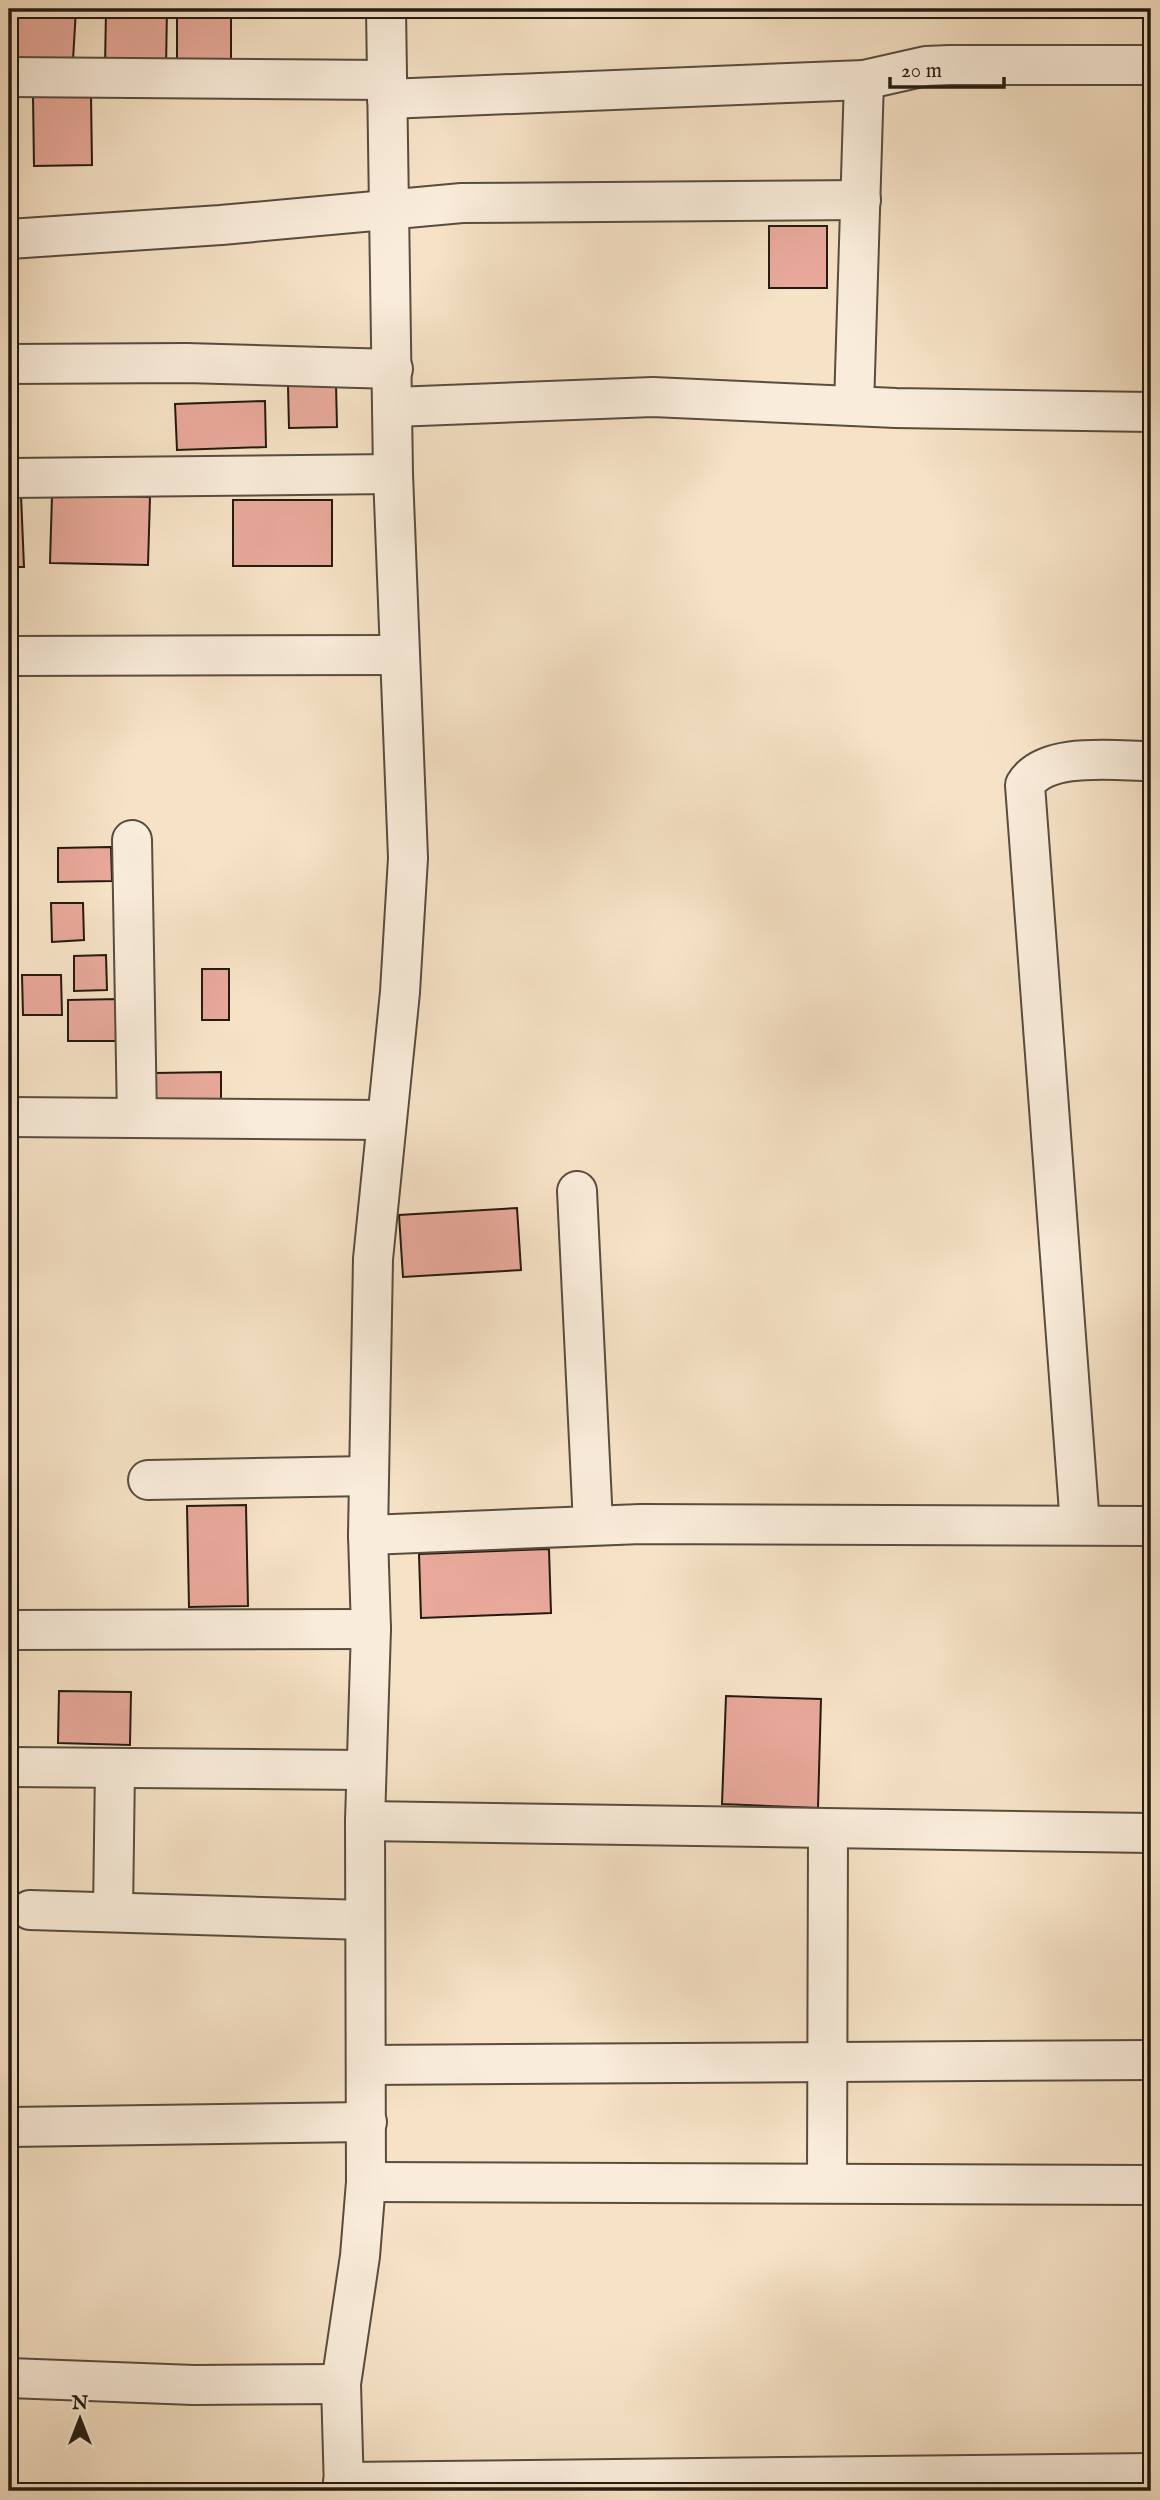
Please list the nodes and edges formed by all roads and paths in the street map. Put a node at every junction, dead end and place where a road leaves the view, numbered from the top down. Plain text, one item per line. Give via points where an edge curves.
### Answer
1 (387, 9) edge
2 (1151, 65) edge
3 (9, 77) edge
4 (864, 80) junction
5 (387, 89) junction
6 (861, 200) junction
7 (390, 209) junction
8 (9, 239) edge
9 (9, 364) edge
10 (393, 369) junction
11 (854, 406) junction
12 (394, 407) junction
13 (1151, 412) edge
14 (393, 474) junction
15 (9, 478) edge
16 (398, 655) junction
17 (9, 656) edge
18 (1151, 761) edge
19 (132, 840) dead end
20 (9, 1117) edge
21 (137, 1118) junction
22 (385, 1120) junction
23 (577, 1191) dead end
24 (369, 1476) junction
25 (148, 1480) dead end
26 (593, 1524) junction
27 (1080, 1525) junction
28 (1151, 1526) edge
29 (369, 1535) junction
30 (371, 1629) junction
31 (9, 1630) edge
32 (9, 1767) edge
33 (115, 1768) junction
34 (366, 1770) junction
35 (365, 1821) junction
36 (828, 1830) junction
37 (1151, 1833) edge
38 (30, 1910) dead end
39 (113, 1912) junction
40 (365, 1920) junction
41 (1151, 2060) edge
42 (826, 2062) junction
43 (367, 2065) junction
44 (367, 2122) junction
45 (9, 2126) edge
46 (366, 2182) junction
47 (827, 2182) junction
48 (1151, 2185) edge
49 (9, 2378) edge
50 (341, 2384) junction
51 (1151, 2473) edge
52 (343, 2487) edge

1 - 5 street
2 - 4 street via 938,65
3 - 5 street
4 - 5 street
4 - 6 street
5 - 7 street
6 - 7 street via 462,203
6 - 11 street
7 - 8 street
7 - 10 street
9 - 10 street
10 - 12 street
11 - 12 street via 653,397
11 - 13 street
12 - 14 street
14 - 15 street
14 - 16 street
16 - 17 street
16 - 22 street via 408,858 400,992
18 - 27 street via 1061,762 1032,773 1025,785
19 - 21 street
20 - 21 street
21 - 22 street
22 - 24 street via 373,1259
23 - 26 street
24 - 25 street
24 - 29 street
26 - 27 street
26 - 29 street
27 - 28 street
29 - 30 street
30 - 31 street
30 - 34 street
32 - 33 street
33 - 34 street
33 - 39 street
34 - 35 street
35 - 36 street
35 - 40 street
36 - 37 street
36 - 42 street
38 - 39 street
39 - 40 street
40 - 43 street
41 - 42 street
42 - 43 street
42 - 47 street
43 - 44 street
44 - 45 street
44 - 46 street
46 - 47 street
46 - 50 street
47 - 48 street
49 - 50 street via 194,2385
50 - 52 street
51 - 52 street

